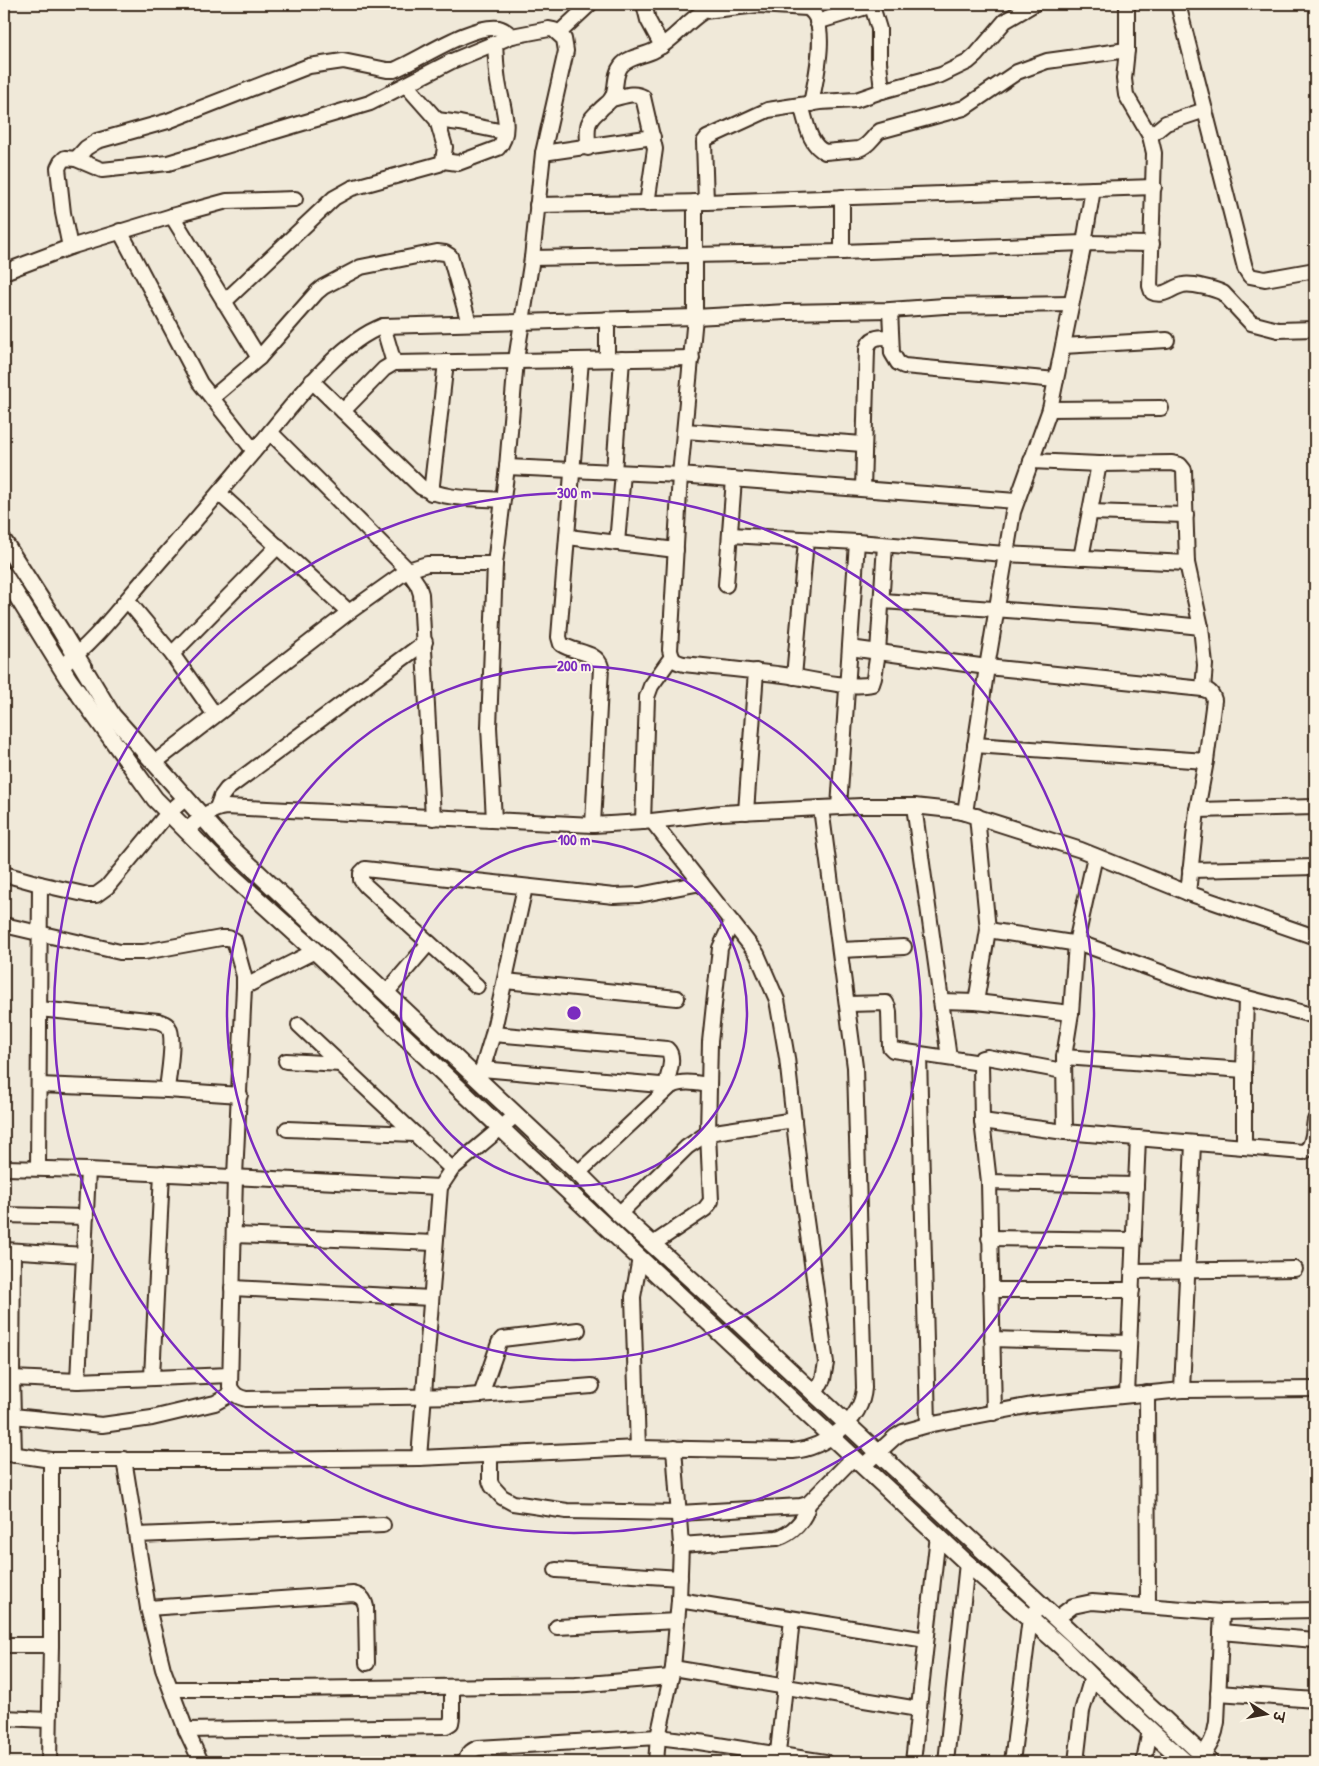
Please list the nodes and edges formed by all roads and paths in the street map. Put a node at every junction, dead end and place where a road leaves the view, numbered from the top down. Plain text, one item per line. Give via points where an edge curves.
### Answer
1 (590, 4) edge
2 (644, 4) edge
3 (1034, 4) edge
4 (1127, 4) edge
5 (1178, 4) edge
6 (874, 5) edge
7 (817, 22) junction
8 (559, 33) junction
9 (512, 36) junction
10 (495, 43) junction
11 (662, 46) junction
12 (1127, 50) junction
13 (406, 85) junction
14 (882, 91) junction
15 (612, 99) junction
16 (806, 104) junction
17 (1205, 110) junction
18 (437, 120) junction
19 (504, 132) junction
20 (1150, 136) junction
21 (653, 137) junction
22 (588, 148) junction
23 (543, 153) junction
24 (76, 159) junction
25 (443, 160) junction
26 (1154, 187) junction
27 (1093, 188) junction
28 (842, 197) junction
29 (295, 199) dead end
30 (700, 202) junction
31 (647, 204) junction
32 (537, 205) junction
33 (172, 216) junction
34 (120, 232) junction
35 (1084, 243) junction
36 (1152, 244) junction
37 (70, 247) junction
38 (842, 252) junction
39 (695, 255) junction
40 (532, 258) junction
41 (1315, 270) edge
42 (4, 272) edge
43 (224, 302) junction
44 (1071, 304) junction
45 (890, 310) junction
46 (695, 316) junction
47 (607, 319) junction
48 (522, 321) junction
49 (469, 323) junction
50 (382, 326) junction
51 (1315, 329) edge
52 (891, 336) junction
53 (1167, 340) dead end
54 (1063, 346) junction
55 (259, 358) junction
56 (692, 358) junction
57 (607, 359) junction
58 (622, 359) junction
59 (516, 360) junction
60 (581, 360) junction
61 (446, 362) junction
62 (394, 363) junction
63 (1056, 380) junction
64 (312, 381) junction
65 (212, 398) junction
66 (1161, 408) dead end
67 (1050, 409) junction
68 (343, 411) junction
69 (685, 431) junction
70 (270, 432) junction
71 (863, 444) junction
72 (254, 451) junction
73 (1031, 460) junction
74 (1099, 464) junction
75 (506, 467) junction
76 (573, 470) junction
77 (619, 472) junction
78 (680, 475) junction
79 (734, 479) junction
80 (863, 489) junction
81 (219, 493) junction
82 (431, 493) junction
83 (502, 500) junction
84 (1016, 500) junction
85 (1090, 512) junction
86 (1186, 515) junction
87 (731, 535) junction
88 (568, 538) junction
89 (806, 540) junction
90 (4, 542) edge
91 (857, 542) junction
92 (616, 543) junction
93 (885, 545) junction
94 (278, 546) junction
95 (676, 550) junction
96 (1005, 554) junction
97 (1082, 558) junction
98 (1187, 563) junction
99 (495, 564) junction
100 (408, 570) junction
101 (4, 575) edge
102 (726, 585) dead end
103 (127, 600) junction
104 (883, 601) junction
105 (996, 608) junction
106 (349, 612) junction
107 (1201, 627) junction
108 (425, 642) junction
109 (850, 648) junction
110 (878, 652) junction
111 (172, 654) junction
112 (76, 656) junction
113 (671, 658) junction
114 (61, 667) junction
115 (987, 668) junction
116 (756, 671) junction
117 (794, 677) junction
118 (847, 684) junction
119 (1203, 689) junction
120 (215, 715) junction
121 (975, 746) junction
122 (1206, 761) junction
123 (154, 763) junction
124 (186, 798) junction
125 (914, 806) junction
126 (839, 807) junction
127 (1315, 807) edge
128 (217, 808) junction
129 (822, 808) junction
130 (1197, 810) junction
131 (746, 812) junction
132 (168, 813) junction
133 (971, 814) junction
134 (202, 816) junction
135 (433, 818) junction
136 (494, 820) junction
137 (648, 822) junction
138 (593, 825) junction
139 (186, 830) junction
140 (1095, 856) junction
141 (1315, 867) edge
142 (1190, 870) junction
143 (4, 874) edge
144 (701, 883) junction
145 (40, 884) junction
146 (525, 887) junction
147 (1188, 893) junction
148 (732, 922) junction
149 (4, 925) edge
150 (988, 930) junction
151 (40, 934) junction
152 (1315, 936) edge
153 (430, 943) junction
154 (1076, 943) junction
155 (904, 947) dead end
156 (841, 950) junction
157 (315, 951) junction
158 (505, 981) junction
159 (477, 986) dead end
160 (244, 987) junction
161 (386, 993) junction
162 (677, 998) dead end
163 (1246, 998) junction
164 (941, 1001) junction
165 (976, 1002) junction
166 (848, 1004) junction
167 (39, 1009) junction
168 (1070, 1013) junction
169 (1315, 1016) edge
170 (299, 1025) dead end
171 (493, 1034) junction
172 (919, 1054) junction
173 (1064, 1057) junction
174 (949, 1058) junction
175 (286, 1061) dead end
176 (981, 1063) junction
177 (341, 1064) junction
178 (1244, 1070) junction
179 (1063, 1071) junction
180 (480, 1075) junction
181 (39, 1085) junction
182 (668, 1085) junction
183 (709, 1085) junction
184 (167, 1090) junction
185 (240, 1095) junction
186 (516, 1115) junction
187 (794, 1120) junction
188 (1315, 1120) edge
189 (982, 1121) junction
190 (501, 1128) junction
191 (287, 1129) dead end
192 (1065, 1132) junction
193 (708, 1133) junction
194 (415, 1134) junction
195 (1138, 1138) junction
196 (1192, 1142) junction
197 (1244, 1146) junction
198 (4, 1168) edge
199 (38, 1168) junction
200 (452, 1169) junction
201 (88, 1170) junction
202 (162, 1173) junction
203 (578, 1173) junction
204 (235, 1176) junction
205 (989, 1182) junction
206 (1136, 1185) junction
207 (440, 1187) junction
208 (4, 1214) edge
209 (619, 1214) junction
210 (86, 1217) junction
211 (234, 1235) junction
212 (989, 1238) junction
213 (1134, 1240) junction
214 (435, 1243) junction
215 (653, 1244) junction
216 (8, 1251) edge
217 (84, 1254) junction
218 (640, 1258) junction
219 (1295, 1269) dead end
220 (1132, 1270) junction
221 (1188, 1271) junction
222 (232, 1288) junction
223 (991, 1290) junction
224 (1132, 1290) junction
225 (431, 1298) junction
226 (578, 1330) dead end
227 (992, 1339) junction
228 (1129, 1343) junction
229 (230, 1375) junction
230 (152, 1377) junction
231 (12, 1378) junction
232 (78, 1381) junction
233 (592, 1386) dead end
234 (1315, 1389) edge
235 (1182, 1390) junction
236 (233, 1393) junction
237 (1146, 1393) junction
238 (814, 1394) junction
239 (481, 1395) junction
240 (1127, 1395) junction
241 (424, 1397) junction
242 (994, 1413) junction
243 (13, 1416) junction
244 (847, 1424) junction
245 (928, 1425) junction
246 (831, 1436) junction
247 (638, 1448) junction
248 (674, 1448) junction
249 (877, 1453) junction
250 (9, 1454) edge
251 (490, 1455) junction
252 (419, 1458) junction
253 (124, 1459) junction
254 (51, 1460) junction
255 (858, 1462) junction
256 (808, 1504) junction
257 (679, 1513) junction
258 (383, 1525) dead end
259 (137, 1535) junction
260 (938, 1535) junction
261 (681, 1545) junction
262 (967, 1563) junction
263 (556, 1570) dead end
264 (680, 1578) junction
265 (679, 1600) junction
266 (1041, 1605) junction
267 (1148, 1606) junction
268 (148, 1608) junction
269 (1315, 1610) edge
270 (1222, 1612) junction
271 (792, 1618) junction
272 (1030, 1618) junction
273 (1056, 1619) junction
274 (677, 1621) junction
275 (557, 1627) dead end
276 (1221, 1632) junction
277 (926, 1640) junction
278 (1315, 1640) edge
279 (4, 1645) edge
280 (52, 1645) junction
281 (367, 1663) dead end
282 (672, 1673) junction
283 (1092, 1677) junction
284 (452, 1687) junction
285 (785, 1687) junction
286 (171, 1689) junction
287 (1218, 1693) junction
288 (1315, 1700) edge
289 (918, 1709) junction
290 (4, 1718) edge
291 (48, 1720) junction
292 (186, 1730) junction
293 (1150, 1730) junction
294 (658, 1737) junction
295 (778, 1758) edge
296 (1206, 1759) edge
297 (49, 1762) edge
298 (201, 1762) edge
299 (465, 1762) edge
300 (656, 1762) edge
301 (824, 1762) edge
302 (913, 1762) edge
303 (946, 1762) edge
304 (1012, 1762) edge
305 (1076, 1762) edge
306 (1144, 1762) edge
307 (1185, 1762) edge

1 - 8 street
2 - 11 street via 648,20
3 - 14 street via 1005,22 968,62 941,75
4 - 12 street
5 - 17 street
6 - 7 street
6 - 14 street via 879,30
7 - 11 street via 817,16 807,8 758,4 713,10 696,16
7 - 16 street via 820,58
8 - 9 street via 549,29
8 - 23 street via 566,51
9 - 10 street
9 - 24 street via 498,28 465,34 394,70 343,61 309,66 168,121 97,141
10 - 13 street
10 - 19 street via 506,116
11 - 15 street via 627,60 621,66
12 - 16 street via 1054,59 1017,72 964,108 880,131 859,149 820,150 813,141
12 - 20 street via 1126,95
13 - 18 street
13 - 24 street via 370,104 168,163 102,170
14 - 16 street via 856,100
15 - 21 street via 638,94
15 - 22 street via 590,118
16 - 30 street via 759,113 707,138 704,142
17 - 20 street via 1166,122
17 - 41 street via 1250,276 1265,279
18 - 19 street
18 - 25 street via 445,147
19 - 25 street via 498,148 458,163
20 - 26 street via 1154,153
21 - 22 street
21 - 31 street via 655,149
22 - 23 street
23 - 32 street
24 - 37 street via 65,158 58,168
25 - 43 street via 439,164 343,192
26 - 27 street
26 - 36 street
27 - 28 street
27 - 35 street
28 - 30 street
28 - 38 street
29 - 33 street via 227,201
30 - 31 street
30 - 39 street
31 - 32 street
32 - 40 street
33 - 34 street
33 - 43 street
34 - 37 street
34 - 65 street via 194,372
35 - 36 street
35 - 38 street
35 - 44 street
36 - 51 street via 1152,292 1162,294 1181,285 1218,290 1251,323 1278,330
37 - 42 street
38 - 39 street
39 - 40 street
39 - 46 street
40 - 48 street
43 - 55 street
44 - 45 street
44 - 54 street
45 - 46 street
45 - 52 street
46 - 47 street
46 - 56 street
47 - 48 street
47 - 57 street
48 - 49 street
48 - 59 street
49 - 50 street
49 - 55 street via 450,256 436,252 360,266 322,287
50 - 62 street
50 - 64 street via 371,330 336,357
52 - 63 street via 894,359 904,366
52 - 71 street via 872,340 867,349
53 - 54 street
54 - 63 street
55 - 65 street
56 - 58 street
56 - 69 street
57 - 58 street
57 - 60 street
58 - 77 street
59 - 60 street
59 - 61 street
59 - 75 street
60 - 76 street
61 - 62 street
61 - 82 street
62 - 68 street via 384,368
63 - 67 street
64 - 68 street
64 - 70 street
65 - 72 street
66 - 67 street
67 - 73 street
68 - 82 street
69 - 71 street
69 - 78 street
70 - 72 street
70 - 100 street
71 - 80 street
72 - 81 street
73 - 74 street
73 - 84 street
74 - 85 street
74 - 86 street via 1180,465 1184,470
75 - 76 street
75 - 83 street
76 - 77 street
76 - 88 street
77 - 78 street
77 - 92 street
78 - 79 street
78 - 95 street
79 - 80 street
79 - 87 street
80 - 84 street
81 - 94 street
81 - 103 street
82 - 83 street
83 - 99 street
84 - 96 street
85 - 86 street
85 - 97 street
86 - 98 street
87 - 89 street
87 - 102 street
88 - 92 street
88 - 138 street via 561,644 594,656 601,668
89 - 91 street
89 - 117 street
90 - 112 main road
91 - 93 street
91 - 109 street
92 - 95 street
93 - 96 street
93 - 104 street
94 - 106 street
94 - 111 street
95 - 113 street
96 - 97 street
96 - 105 street
97 - 98 street
98 - 107 street
99 - 100 street via 427,564
99 - 136 street via 489,727
100 - 106 street
100 - 108 street via 421,594
101 - 114 main road
103 - 111 street
103 - 112 street
104 - 105 street
104 - 110 street
105 - 107 street
105 - 115 street
106 - 120 street
107 - 119 street via 1205,665
108 - 128 street via 227,789
108 - 135 street
109 - 110 street
109 - 118 street
110 - 115 street
110 - 118 street via 872,684
111 - 120 street
112 - 114 street
112 - 123 main road via 112,716
113 - 116 street via 684,664
113 - 137 street via 647,697
114 - 132 main road
115 - 119 street
115 - 121 street
116 - 117 street
116 - 131 street
117 - 118 street
118 - 126 street
119 - 122 street via 1209,691 1214,700
120 - 123 street
121 - 122 street
121 - 133 street
122 - 130 street
123 - 124 main road
124 - 132 street
124 - 134 main road
125 - 126 street
125 - 133 street
125 - 164 street
126 - 129 street
127 - 130 street
128 - 134 street
128 - 135 street
129 - 131 street
129 - 156 street
130 - 142 street
131 - 137 street
132 - 139 main road
132 - 145 street via 107,887 96,895
133 - 140 street
133 - 150 street
134 - 139 street
134 - 161 main road via 224,841
135 - 136 street
136 - 138 street
137 - 138 street
137 - 144 street
139 - 157 main road
140 - 147 street
140 - 154 street
141 - 142 street
142 - 147 street
143 - 145 street
144 - 146 street via 627,896
144 - 148 street
145 - 151 street
146 - 153 street via 365,868 361,880 366,886
146 - 158 street
147 - 152 street
148 - 183 street via 720,948
148 - 187 street via 757,954 777,1000
149 - 151 street
150 - 154 street
150 - 165 street
151 - 160 street via 120,952 144,952 228,938 237,946
151 - 167 street
153 - 159 street
153 - 161 street
154 - 163 street via 1191,983
154 - 168 street
155 - 156 street
156 - 166 street
157 - 160 street
157 - 190 main road
158 - 162 street
158 - 171 street
160 - 185 street
161 - 180 main road
163 - 169 street
163 - 178 street
164 - 165 street
164 - 174 street
165 - 168 street
166 - 172 street via 886,1003 890,1012 890,1047 899,1052
166 - 244 street via 855,1067 864,1388 861,1404
167 - 181 street
167 - 184 street via 158,1021 167,1025 172,1042
168 - 173 street
170 - 177 street
171 - 180 street
171 - 182 street via 667,1049 671,1058
172 - 174 street
172 - 245 street
173 - 178 street
173 - 179 street
174 - 176 street
175 - 177 street
176 - 179 street via 982,1058 987,1057
176 - 189 street
177 - 194 street
178 - 197 street
179 - 192 street
180 - 182 street
180 - 186 main road
181 - 184 street
181 - 199 street
182 - 183 street via 686,1082
182 - 203 street
183 - 193 street
184 - 185 street
185 - 204 street
186 - 190 street
186 - 203 main road
187 - 193 street
187 - 238 street via 800,1185 826,1363 823,1379
188 - 197 street via 1308,1150 1297,1152
189 - 192 street
189 - 205 street
190 - 200 street
190 - 218 main road
191 - 194 street
192 - 195 street
193 - 209 street via 687,1147
193 - 215 street via 711,1201 705,1209
194 - 200 street
195 - 196 street
195 - 206 street
196 - 197 street
196 - 221 street
198 - 199 street
199 - 201 street
200 - 207 street
201 - 202 street
201 - 210 street
202 - 204 street
202 - 230 street
203 - 209 main road
204 - 207 street
204 - 211 street
205 - 206 street
205 - 212 street
206 - 213 street
207 - 214 street
208 - 210 street
209 - 215 main road
210 - 217 street
211 - 214 street
211 - 222 street
212 - 213 street
212 - 223 street
213 - 220 street
214 - 225 street
215 - 238 main road
216 - 217 street
216 - 231 street
217 - 232 street
218 - 246 main road
218 - 247 street via 633,1297
219 - 221 street
220 - 221 street
220 - 224 street
221 - 235 street
222 - 225 street
222 - 229 street
223 - 224 street
223 - 227 street
224 - 228 street
225 - 241 street
226 - 239 street via 502,1339
227 - 228 street
227 - 242 street
228 - 240 street
229 - 230 street
229 - 236 street
230 - 232 street
231 - 232 street
231 - 243 street
233 - 239 street
234 - 235 street
235 - 237 street
236 - 241 street via 246,1399
236 - 243 street via 216,1403 152,1418 102,1425
237 - 240 street
237 - 267 street
238 - 244 main road
239 - 241 street
240 - 242 street via 1032,1405
241 - 252 street
242 - 245 street
243 - 250 street
244 - 246 street
244 - 249 main road
245 - 249 street via 903,1432
246 - 248 street via 812,1448 793,1451
246 - 255 main road
247 - 248 street
247 - 251 street
248 - 257 street
249 - 255 street
249 - 266 main road
250 - 254 street
251 - 252 street
251 - 257 street via 490,1481 507,1501 567,1511
252 - 253 street
253 - 254 street
253 - 259 street
254 - 280 street
255 - 256 street
255 - 260 main road
256 - 257 street
256 - 261 street via 804,1518 785,1536
257 - 261 street
258 - 259 street
259 - 268 street
260 - 262 main road
260 - 277 street
261 - 264 street
262 - 272 main road
262 - 303 street
263 - 264 street
264 - 265 street
265 - 271 street
265 - 274 street
266 - 272 street
266 - 273 main road
267 - 270 street
267 - 273 street via 1082,1603
268 - 281 street via 353,1594 365,1600
268 - 286 street
269 - 270 street
270 - 276 street
271 - 277 street
271 - 285 street
272 - 283 main road
272 - 304 street
273 - 296 main road
274 - 275 street
274 - 282 street
276 - 278 street
276 - 287 street
277 - 289 street
279 - 280 street
280 - 291 street
282 - 284 street via 576,1685
282 - 285 street
282 - 294 street
283 - 293 main road
283 - 305 street via 1082,1711
284 - 286 street
284 - 292 street via 452,1717 446,1726
285 - 289 street
285 - 295 street
286 - 292 street
287 - 288 street
287 - 296 street via 1215,1735
289 - 302 street
290 - 291 street
291 - 297 street
292 - 298 street
293 - 306 street
293 - 307 main road
294 - 295 street
294 - 299 street via 478,1748 467,1755
294 - 300 street
295 - 301 street

